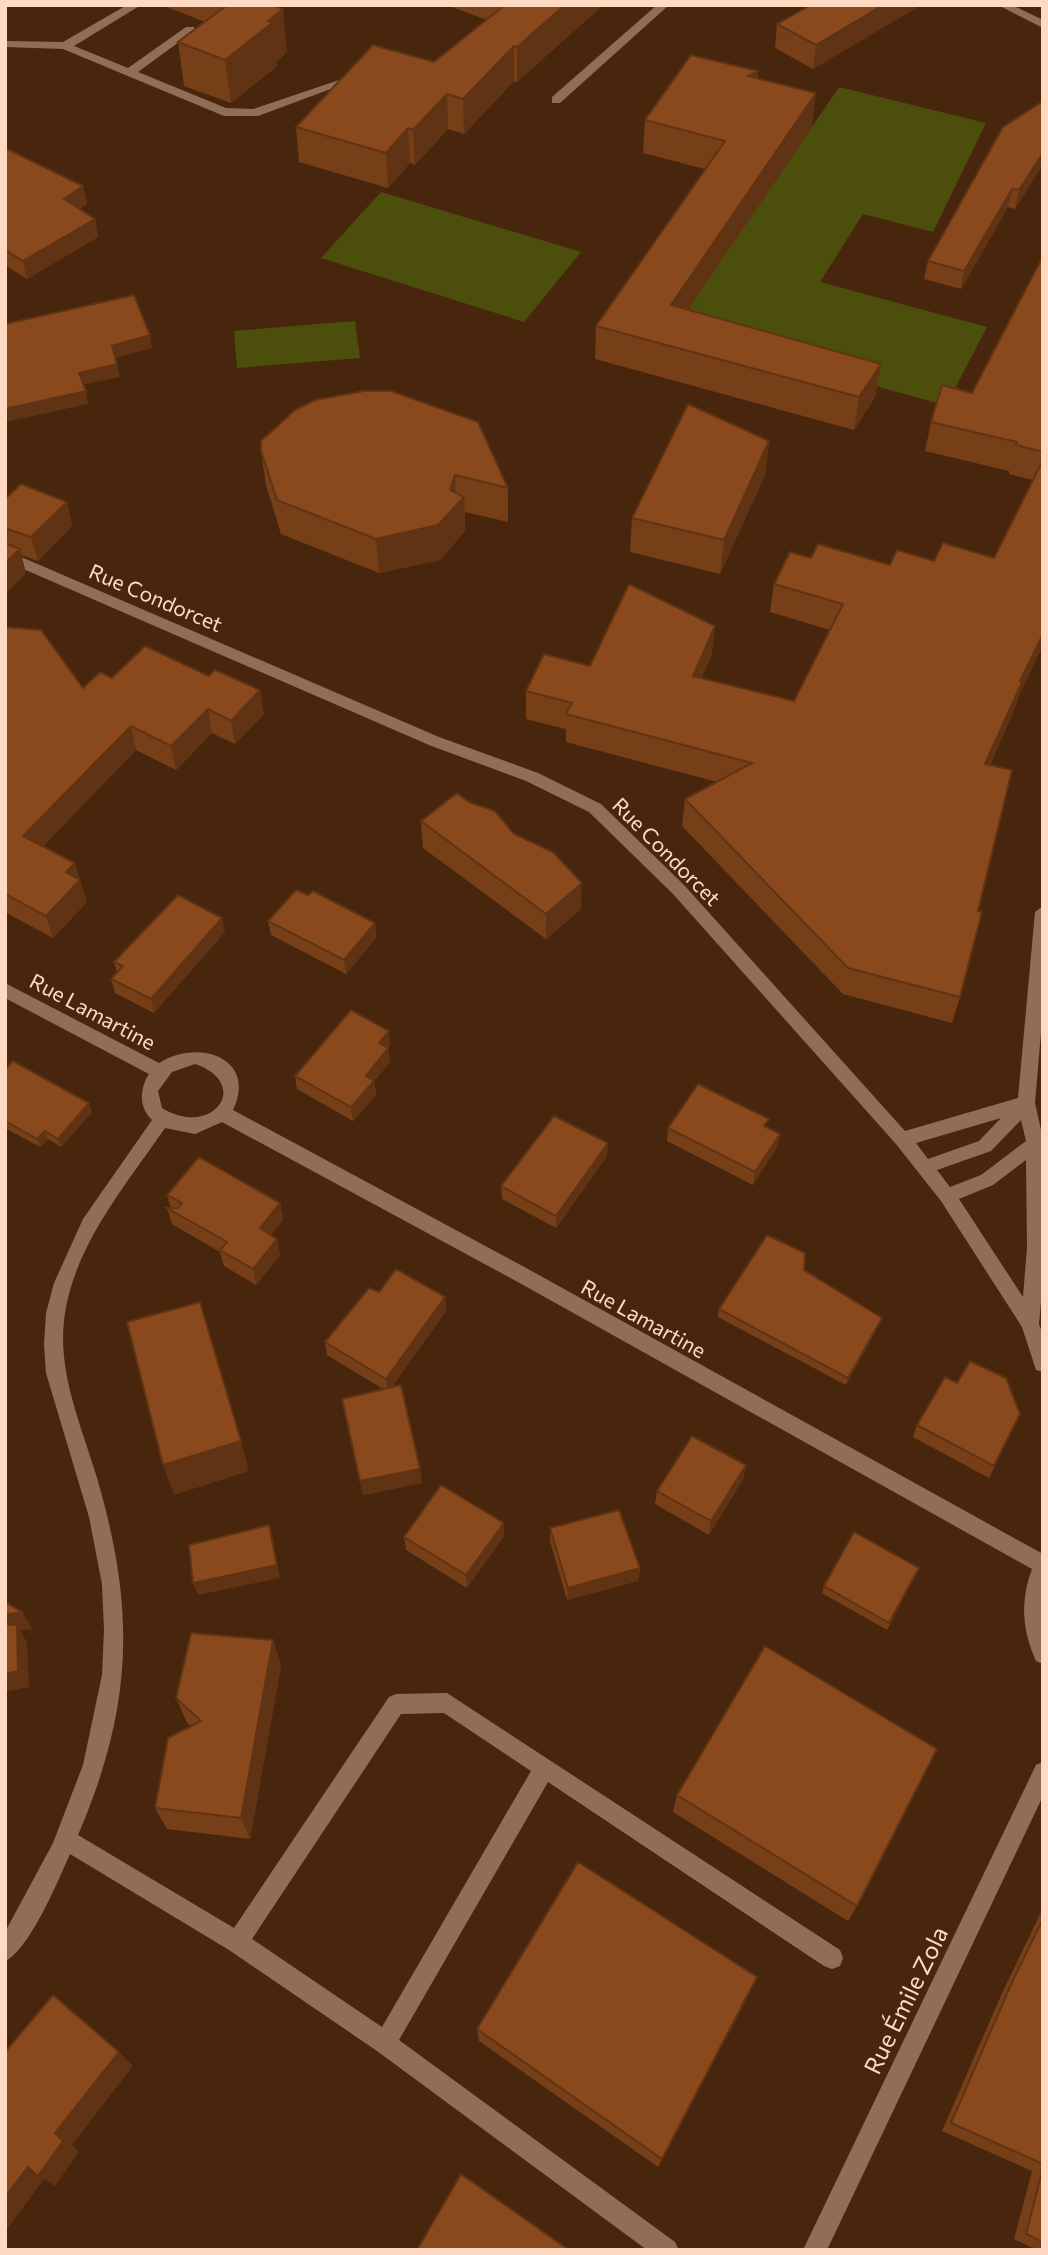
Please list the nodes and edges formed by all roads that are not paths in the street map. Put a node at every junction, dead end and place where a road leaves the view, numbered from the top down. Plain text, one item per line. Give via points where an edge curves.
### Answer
1 (136, 5) edge
2 (664, 5) edge
3 (1003, 5) edge
4 (1043, 24) edge
5 (190, 29) edge
6 (5, 44) edge
7 (65, 46) junction
8 (129, 73) junction
9 (349, 79) edge
10 (556, 100) dead end
11 (5, 555) edge
12 (1043, 912) edge
13 (5, 990) edge
14 (159, 1072) junction
15 (1026, 1103) junction
16 (222, 1113) junction
17 (162, 1119) junction
18 (902, 1139) junction
19 (1035, 1144) junction
20 (923, 1168) junction
21 (947, 1196) junction
22 (1030, 1325) junction
23 (1043, 1364) edge
24 (1043, 1565) edge
25 (1043, 1654) edge
26 (544, 1768) junction
27 (1043, 1772) edge
28 (68, 1841) junction
29 (237, 1942) junction
30 (5, 1950) edge
31 (832, 1958) dead end
32 (385, 2043) junction
33 (667, 2250) edge
34 (815, 2250) edge

1 - 7 street
2 - 10 street
3 - 4 street
5 - 8 street
6 - 7 street
7 - 8 street
8 - 9 street via 224,112 242,114
11 - 18 street, Rue Condorcet via 435,741 532,777 595,808 679,890
12 - 15 street
13 - 14 street, Rue Lamartine
14 - 16 street via 195,1057 219,1064 233,1082 230,1103
14 - 17 street via 149,1102
15 - 18 street
15 - 19 street
15 - 20 street via 985,1146
16 - 17 street via 200,1126 174,1125
16 - 24 street, Rue Lamartine
17 - 28 street via 82,1237 60,1296 53,1345 63,1406 114,1584 111,1694 99,1751
18 - 20 street, Rue Condorcet
19 - 21 street via 987,1180
19 - 22 street via 1036,1247
20 - 21 street, Rue Condorcet
21 - 22 street, Rue Condorcet
22 - 23 street, Rue Condorcet
24 - 25 street via 1034,1590 1033,1618
26 - 29 street via 447,1703 397,1704
26 - 31 street
26 - 32 street
27 - 34 street, Rue Émile Zola
28 - 29 street
28 - 30 street
29 - 32 street
32 - 33 street

